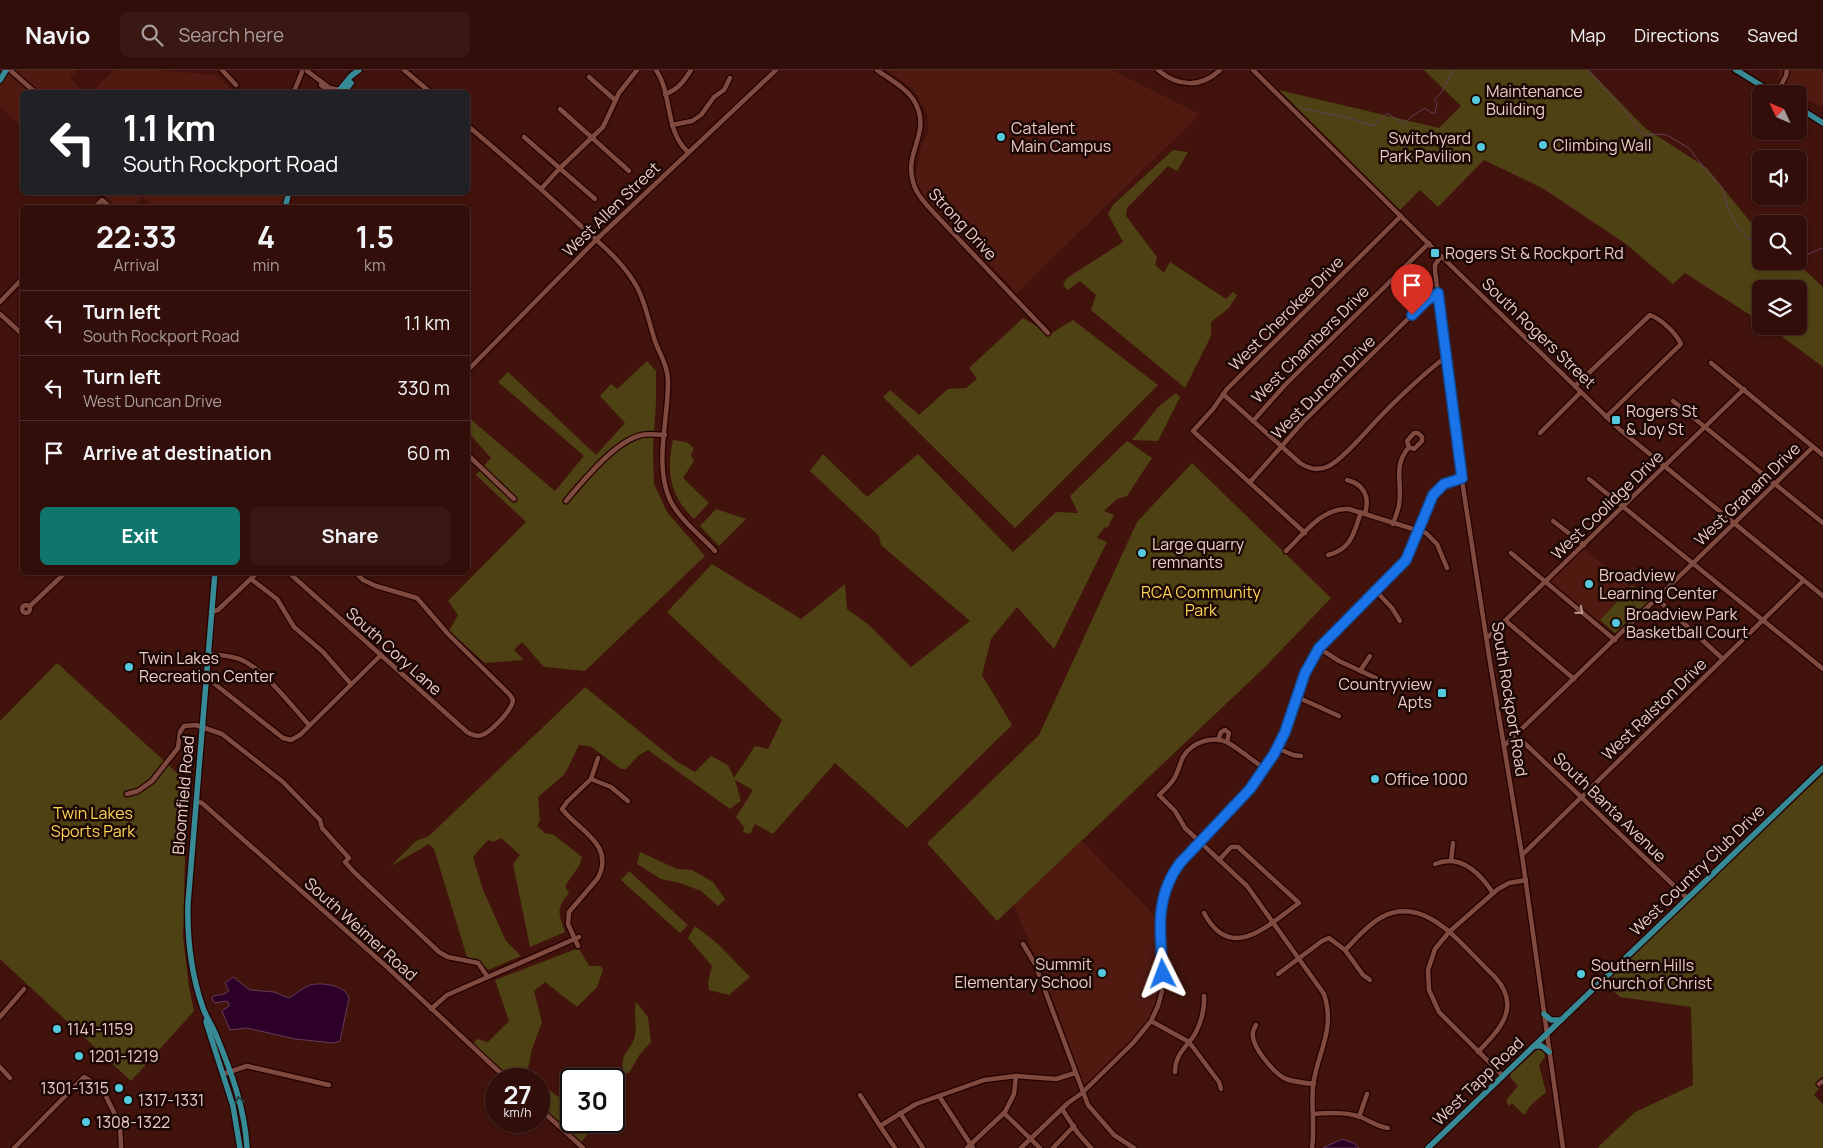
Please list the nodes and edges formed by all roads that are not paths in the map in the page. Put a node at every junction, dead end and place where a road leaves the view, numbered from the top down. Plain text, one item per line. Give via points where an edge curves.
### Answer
1 (6, 70) edge
2 (10, 70) edge
3 (222, 70) edge
4 (404, 70) edge
5 (637, 70) edge
6 (656, 70) edge
7 (691, 70) edge
8 (776, 70) edge
9 (877, 70) edge
10 (1158, 70) edge
11 (1220, 70) edge
12 (1254, 70) edge
13 (1736, 70) edge
14 (1788, 70) edge
15 (304, 71) edge
16 (357, 72) edge
17 (589, 77) dead end
18 (730, 78) dead end
19 (0, 80) edge
20 (236, 85) dead end
21 (1760, 85) edge
22 (1780, 85) edge
23 (32, 90) edge
24 (294, 90) edge
25 (328, 90) edge
26 (336, 90) edge
27 (343, 90) edge
28 (428, 90) edge
29 (665, 94) junction
30 (615, 100) junction
31 (560, 109) dead end
32 (1808, 114) edge
33 (1823, 123) edge
34 (672, 125) junction
35 (470, 128) edge
36 (524, 137) dead end
37 (592, 138) junction
38 (688, 152) junction
39 (560, 168) junction
40 (629, 171) dead end
41 (541, 189) junction
42 (594, 199) dead end
43 (97, 205) edge
44 (108, 205) edge
45 (1401, 216) junction
46 (596, 240) junction
47 (1428, 243) junction
48 (1441, 256) junction
49 (20, 281) edge
50 (1438, 293) junction
51 (0, 302) edge
52 (0, 314) edge
53 (20, 332) edge
54 (1048, 333) dead end
55 (1447, 356) junction
56 (1711, 363) dead end
57 (470, 368) edge
58 (1575, 386) junction
59 (1744, 389) junction
60 (1581, 392) junction
61 (1223, 394) junction
62 (1673, 401) dead end
63 (1606, 417) junction
64 (1253, 421) junction
65 (1704, 427) junction
66 (1540, 433) dead end
67 (665, 435) junction
68 (1281, 446) junction
69 (1409, 446) dead end
70 (1813, 447) junction
71 (1823, 454) edge
72 (470, 457) edge
73 (1664, 466) junction
74 (1462, 478) junction
75 (1589, 479) dead end
76 (1347, 480) dead end
77 (1250, 482) junction
78 (1775, 484) junction
79 (514, 499) dead end
80 (566, 501) dead end
81 (1624, 507) junction
82 (1363, 512) junction
83 (1553, 521) dead end
84 (1823, 523) edge
85 (1393, 524) junction
86 (1734, 524) junction
87 (1418, 531) junction
88 (1305, 533) junction
89 (1584, 545) junction
90 (715, 551) dead end
91 (1286, 551) dead end
92 (1511, 553) dead end
93 (1328, 555) dead end
94 (1693, 564) junction
95 (1447, 568) dead end
96 (63, 575) edge
97 (215, 575) edge
98 (255, 575) edge
99 (291, 575) edge
100 (358, 575) edge
101 (251, 579) junction
102 (1803, 581) junction
103 (1545, 582) junction
104 (1376, 591) junction
105 (1823, 596) edge
106 (1657, 599) junction
107 (30, 606) dead end
108 (211, 612) junction
109 (1763, 620) junction
110 (1400, 621) dead end
111 (1506, 621) junction
112 (1487, 638) junction
113 (1615, 640) junction
114 (1319, 648) junction
115 (207, 654) junction
116 (381, 655) junction
117 (1370, 656) dead end
118 (1723, 659) junction
119 (1823, 669) edge
120 (1360, 671) junction
121 (206, 676) junction
122 (1378, 679) dead end
123 (1574, 679) junction
124 (351, 684) junction
125 (1297, 697) junction
126 (1340, 716) dead end
127 (309, 725) junction
128 (203, 727) junction
129 (1516, 735) junction
130 (1218, 740) junction
131 (1227, 742) junction
132 (1504, 746) junction
133 (1278, 748) junction
134 (1301, 756) dead end
135 (598, 758) dead end
136 (1264, 768) junction
137 (1823, 768) edge
138 (590, 779) junction
139 (127, 794) dead end
140 (1582, 796) junction
141 (196, 801) junction
142 (628, 801) dead end
143 (1200, 842) junction
144 (1453, 843) dead end
145 (1522, 854) junction
146 (1219, 860) junction
147 (1451, 861) junction
148 (1435, 864) dead end
149 (1526, 880) junction
150 (1493, 893) junction
151 (1687, 898) junction
152 (1204, 913) dead end
153 (1273, 922) junction
154 (1449, 932) junction
155 (577, 938) junction
156 (1023, 944) dead end
157 (578, 946) dead end
158 (1345, 950) junction
159 (1299, 960) junction
160 (1278, 974) dead end
161 (488, 976) junction
162 (1370, 980) dead end
163 (24, 989) dead end
164 (1204, 996) dead end
165 (430, 1009) junction
166 (1544, 1014) junction
167 (0, 1017) edge
168 (1560, 1020) junction
169 (1151, 1022) junction
170 (1256, 1025) dead end
171 (1547, 1033) junction
172 (1189, 1042) junction
173 (1534, 1046) junction
174 (1478, 1052) junction
175 (1550, 1052) junction
176 (0, 1067) edge
177 (495, 1068) edge
178 (1075, 1072) junction
179 (1175, 1072) dead end
180 (227, 1073) junction
181 (1016, 1076) junction
182 (1503, 1076) junction
183 (10, 1078) dead end
184 (1314, 1084) junction
185 (329, 1085) dead end
186 (1221, 1089) dead end
187 (1082, 1093) junction
188 (1368, 1094) dead end
189 (860, 1095) dead end
190 (939, 1096) junction
191 (1062, 1109) junction
192 (900, 1113) junction
193 (1004, 1113) junction
194 (1313, 1114) junction
195 (1359, 1116) junction
196 (550, 1118) edge
197 (880, 1126) junction
198 (1074, 1126) junction
199 (1388, 1128) dead end
200 (1031, 1139) junction
201 (970, 1147) edge
202 (14, 1148) edge
203 (121, 1148) edge
204 (240, 1148) edge
205 (247, 1148) edge
206 (583, 1148) edge
207 (894, 1148) edge
208 (923, 1148) edge
209 (1021, 1148) edge
210 (1040, 1148) edge
211 (1053, 1148) edge
212 (1091, 1148) edge
213 (1134, 1148) edge
214 (1312, 1148) edge
215 (1428, 1148) edge
216 (1563, 1148) edge

1 - 19 main road
2 - 23 street
3 - 20 street
4 - 28 street
5 - 30 street
6 - 29 street
7 - 29 street via 679,87
8 - 38 street, West Allen Street
9 - 54 street, Strong Drive via 909,94 919,114 921,126 911,170 919,196
10 - 11 street via 1178,82 1189,83 1204,82
12 - 45 street, South Rogers Street
13 - 21 main road
14 - 22 street
15 - 24 street
15 - 25 street
15 - 26 street
16 - 27 main road
17 - 30 street
18 - 34 street via 724,90 700,115 692,121
29 - 34 street
30 - 37 street via 603,127
31 - 37 street
32 - 33 main road
34 - 38 street via 679,142
35 - 41 street
36 - 39 street
37 - 39 street
37 - 40 street
38 - 46 street, West Allen Street
39 - 41 street
39 - 42 street
41 - 46 street
43 - 44 street via 102,200
45 - 47 street, South Rogers Street
45 - 61 street, West Cherokee Drive
46 - 57 street, West Allen Street
46 - 67 street via 625,269 645,307 669,382
47 - 48 street, South Rogers Street
47 - 64 street, West Chambers Drive
48 - 50 street, South Rockport Road via 1435,267
48 - 58 street, South Rogers Street
49 - 51 street
50 - 55 street, South Rockport Road
50 - 68 street, West Duncan Drive via 1426,301
52 - 53 street
55 - 68 street via 1328,467 1307,468
55 - 74 street, South Rockport Road
56 - 59 street
58 - 60 street, South Rogers Street
58 - 63 street via 1650,315 1661,321 1681,344
59 - 65 street, West Coolidge Drive
59 - 70 street
60 - 63 street, South Rogers Street
60 - 66 street
61 - 64 street
61 - 77 street, West Cherokee Drive via 1193,432
62 - 65 street
63 - 73 street, South Rogers Street
64 - 68 street
65 - 73 street, West Coolidge Drive
65 - 78 street
67 - 80 street via 643,434 629,440 596,466
67 - 90 street via 664,483 671,500 680,515
68 - 77 street, West Duncan Drive
69 - 85 street via 1399,464 1399,506
70 - 71 street
70 - 78 street, West Graham Drive
72 - 79 street
73 - 81 street, West Coolidge Drive
73 - 86 street, South Rogers Street
74 - 87 street via 1444,484 1433,495
74 - 112 street, South Rockport Road
75 - 81 street
76 - 82 street via 1357,483 1365,492 1367,501
77 - 88 street
78 - 84 street
78 - 86 street, West Graham Drive
81 - 89 street, West Coolidge Drive
81 - 94 street
82 - 85 street
82 - 88 street via 1344,508 1332,511
82 - 93 street via 1349,542 1341,551
83 - 89 street
85 - 87 street
86 - 94 street, West Graham Drive
86 - 102 street, South Rogers Street
87 - 95 street via 1435,541
87 - 104 street via 1406,560
88 - 91 street
89 - 103 street, West Coolidge Drive
92 - 103 street
94 - 106 street, West Graham Drive
94 - 109 street
96 - 107 street
97 - 108 main road, Bloomfield Road
98 - 101 street
99 - 116 street, South Cory Lane
100 - 116 street, South Cory Lane via 376,586 417,598 448,634 510,695 513,700 511,709 488,732 476,736 467,732
101 - 108 street via 218,610
101 - 124 street via 277,599 294,627 323,652
102 - 105 street, South Rogers Street
102 - 109 street, West Ralston Drive
103 - 111 street, West Coolidge Drive
103 -> 113 street
104 - 110 street
104 - 114 street
106 - 113 street, West Graham Drive
106 - 118 street
108 - 115 main road, Bloomfield Road
109 - 118 street, West Ralston Drive
109 - 119 street
111 - 112 street, West Coolidge Drive
111 - 123 street
112 - 132 street, South Rockport Road
113 - 123 street, West Graham Drive
114 - 120 street
114 - 125 street via 1305,673
115 - 121 main road, Bloomfield Road
115 - 127 street via 245,662 270,682
116 - 124 street
117 - 120 street
118 - 140 street, West Ralston Drive
120 - 122 street
121 - 127 street via 283,738 296,738
121 - 128 main road, Bloomfield Road
123 - 129 street, West Graham Drive
124 - 127 street
125 - 126 street
125 - 133 street
128 - 139 street via 189,724 183,727 178,748 152,781 138,792
128 - 141 main road, Bloomfield Road
128 - 161 street via 229,738 283,782 320,820 322,828 349,858 345,862 354,872 439,952 478,963
129 - 132 street, West Graham Drive
129 - 140 street, South Banta Avenue
130 - 131 street
130 - 131 street via 1225,730 1229,734
130 - 143 street via 1203,741 1190,749 1183,757 1174,780 1159,795
131 - 136 street
132 - 145 street, South Rockport Road
133 - 134 street
133 - 136 street
135 - 138 street
136 - 143 street via 1250,789
137 - 151 main road, West Country Club Drive
138 - 142 street via 611,787
138 - 155 street via 562,809 592,837 602,860 598,878 569,912 568,924
140 - 145 street, West Ralston Drive
140 - 151 street, South Banta Avenue
141 - 165 street, South Weimer Road via 387,967
141 - 180 main road, Bloomfield Road via 188,938 206,1022
143 - 146 street
143 - 169 street via 1176,869 1164,893 1160,918 1162,991
144 - 147 street
145 - 149 street, South Rockport Road
146 - 153 street via 1247,886
146 - 153 street via 1231,848 1238,847 1299,903
147 - 148 street
147 - 150 street via 1476,871
149 - 150 street via 1509,883
149 - 166 street, South Rockport Road
150 - 154 street
151 - 168 main road, West Country Club Drive
152 - 153 street via 1215,928 1235,939 1249,937
153 - 159 street
154 - 158 street via 1423,914 1402,912 1376,921
154 - 174 street via 1437,945 1431,959 1429,990 1442,1016
154 - 174 street via 1495,976 1506,996 1507,1008 1502,1025
155 - 157 street
155 - 161 street
156 - 178 street via 1036,964
158 - 159 street via 1330,938
158 - 162 street
159 - 160 street
159 - 184 street via 1324,994 1328,1005 1326,1038
161 - 165 street via 447,995
163 - 167 street
164 - 172 street via 1205,1006
165 - 177 street, South Weimer Road
166 - 168 main road via 1551,1020
166 - 171 street, South Rockport Road
168 - 171 main road, West Country Club Drive
169 - 172 street
169 - 187 street
170 - 184 street via 1252,1032 1254,1040 1272,1069 1286,1078
171 - 173 main road, West Tapp Road
171 - 175 street, South Rockport Road
172 - 179 street via 1176,1060
172 - 186 street via 1220,1082
173 - 175 main road via 1542,1046
173 - 182 main road, West Tapp Road
174 - 182 street
175 - 216 street, South Rockport Road
176 - 183 street
178 - 181 street via 1056,1078
178 - 187 street
180 - 185 street via 247,1066
180 - 204 main road, Bloomfield Road
205 -> 180 main road, Bloomfield Road via 243,1119
181 - 190 street via 984,1080
181 - 193 street via 1014,1094
182 - 215 main road, West Tapp Road
184 - 194 street
187 - 191 street
187 - 213 street via 1106,1128
188 - 195 street
189 - 197 street
190 - 192 street
190 - 201 street
191 - 198 street
191 - 200 street
192 - 197 street
192 - 208 street
193 - 200 street
193 - 201 street
194 - 195 street
194 - 214 street
195 - 199 street via 1379,1127
196 - 206 street
197 - 207 street
198 - 211 street
198 - 212 street
200 - 209 street
200 - 210 street
202 - 203 street via 84,1077 102,1088 120,1125

